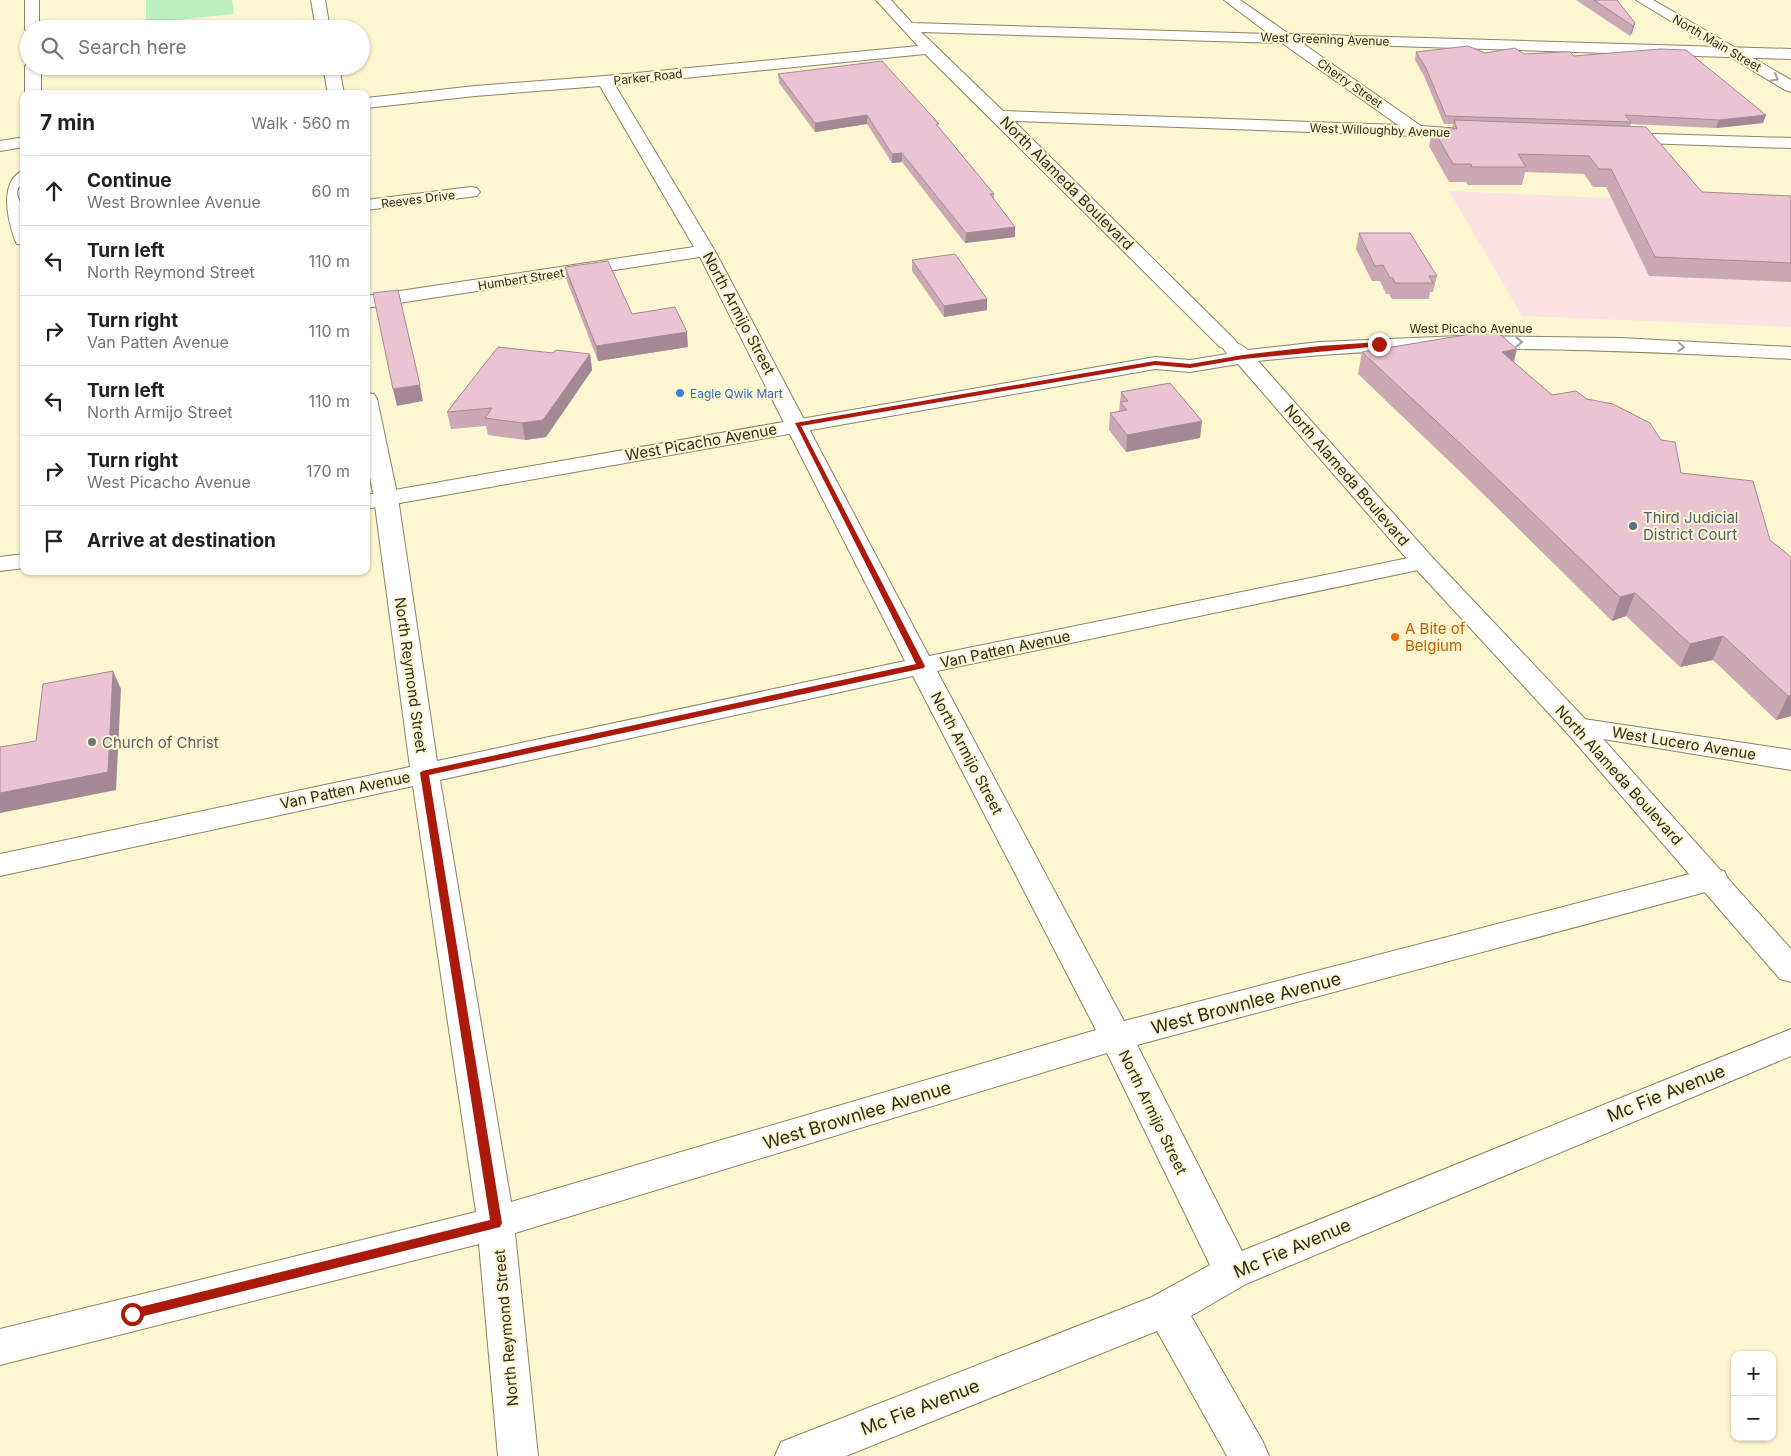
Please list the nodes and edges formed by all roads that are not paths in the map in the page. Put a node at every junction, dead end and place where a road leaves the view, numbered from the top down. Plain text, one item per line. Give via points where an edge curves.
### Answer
1 (32, 0) edge
2 (318, 0) edge
3 (883, 0) edge
4 (1232, 0) edge
5 (1643, 0) edge
6 (32, 20) edge
7 (321, 20) edge
8 (909, 26) junction
9 (1286, 37) junction
10 (1738, 47) junction
11 (929, 49) junction
12 (1766, 53) junction
13 (1791, 54) edge
14 (1791, 67) edge
15 (33, 75) edge
16 (333, 75) edge
17 (605, 82) junction
18 (1791, 87) edge
19 (33, 90) edge
20 (335, 90) edge
21 (370, 103) edge
22 (999, 116) junction
23 (1418, 132) junction
24 (1487, 134) edge
25 (1604, 138) edge
26 (20, 143) edge
27 (1791, 143) edge
28 (0, 146) edge
29 (20, 178) edge
30 (471, 192) dead end
31 (370, 205) edge
32 (20, 228) edge
33 (706, 251) junction
34 (370, 301) edge
35 (1791, 334) edge
36 (1235, 350) junction
37 (1791, 352) edge
38 (797, 425) junction
39 (370, 439) edge
40 (376, 500) edge
41 (20, 562) edge
42 (1423, 562) junction
43 (0, 564) edge
44 (921, 666) junction
45 (1577, 727) junction
46 (1791, 760) edge
47 (425, 773) junction
48 (0, 865) edge
49 (1713, 879) junction
50 (1791, 970) edge
51 (1116, 1037) junction
52 (1791, 1042) edge
53 (496, 1223) junction
54 (1232, 1272) junction
55 (1166, 1310) junction
56 (0, 1347) edge
57 (518, 1456) edge
58 (795, 1456) edge
59 (1249, 1456) edge

1 - 6 street
2 - 7 street
3 - 8 street, North Alameda Boulevard
4 - 9 street, Cherry Street
5 - 10 street, North Main Street
8 - 9 street, West Greening Avenue
8 - 11 street, North Alameda Boulevard
9 - 10 street, West Greening Avenue
9 - 23 street, Cherry Street
10 - 12 street, West Greening Avenue
10 -> 18 street, North Main Street
11 - 17 street, Parker Road
11 - 22 street, North Alameda Boulevard
12 - 13 street, West Greening Avenue
12 - 14 street, North Main Street
15 - 19 street
16 - 20 street
17 - 21 street, Parker Road
17 - 33 street, North Armijo Street
22 - 23 street, West Willoughby Avenue
22 - 36 street, North Alameda Boulevard
23 - 24 street, West Willoughby Avenue
25 - 27 street
26 - 28 street
29 - 32 street via 10,186 8,194
30 - 31 street, Reeves Drive
33 - 34 street, Humbert Street
33 - 38 street, North Armijo Street
35 - 36 street, West Picacho Avenue via 1475,326 1365,329
36 -> 37 street, West Picacho Avenue via 1460,342 1620,344
36 - 38 street, West Picacho Avenue via 1190,366 1155,363
36 - 42 street, North Alameda Boulevard
38 - 40 street, West Picacho Avenue
38 - 44 street, North Armijo Street
39 - 40 street, North Reymond Street
40 - 47 street, North Reymond Street
41 - 43 street
42 - 44 street, Van Patten Avenue
42 - 45 street, North Alameda Boulevard
44 - 47 street, Van Patten Avenue
44 - 51 street, North Armijo Street
45 - 46 street, West Lucero Avenue
45 - 49 street, North Alameda Boulevard
47 - 48 street, Van Patten Avenue
47 - 53 street, North Reymond Street
49 - 50 street, North Alameda Boulevard
49 - 51 street, West Brownlee Avenue
51 - 53 street, West Brownlee Avenue
51 - 54 street, North Armijo Street
52 - 54 street, Mc Fie Avenue
53 - 56 street, West Brownlee Avenue
53 - 57 street, North Reymond Street
54 - 55 street, Mc Fie Avenue
55 - 58 street, Mc Fie Avenue
55 - 59 street

